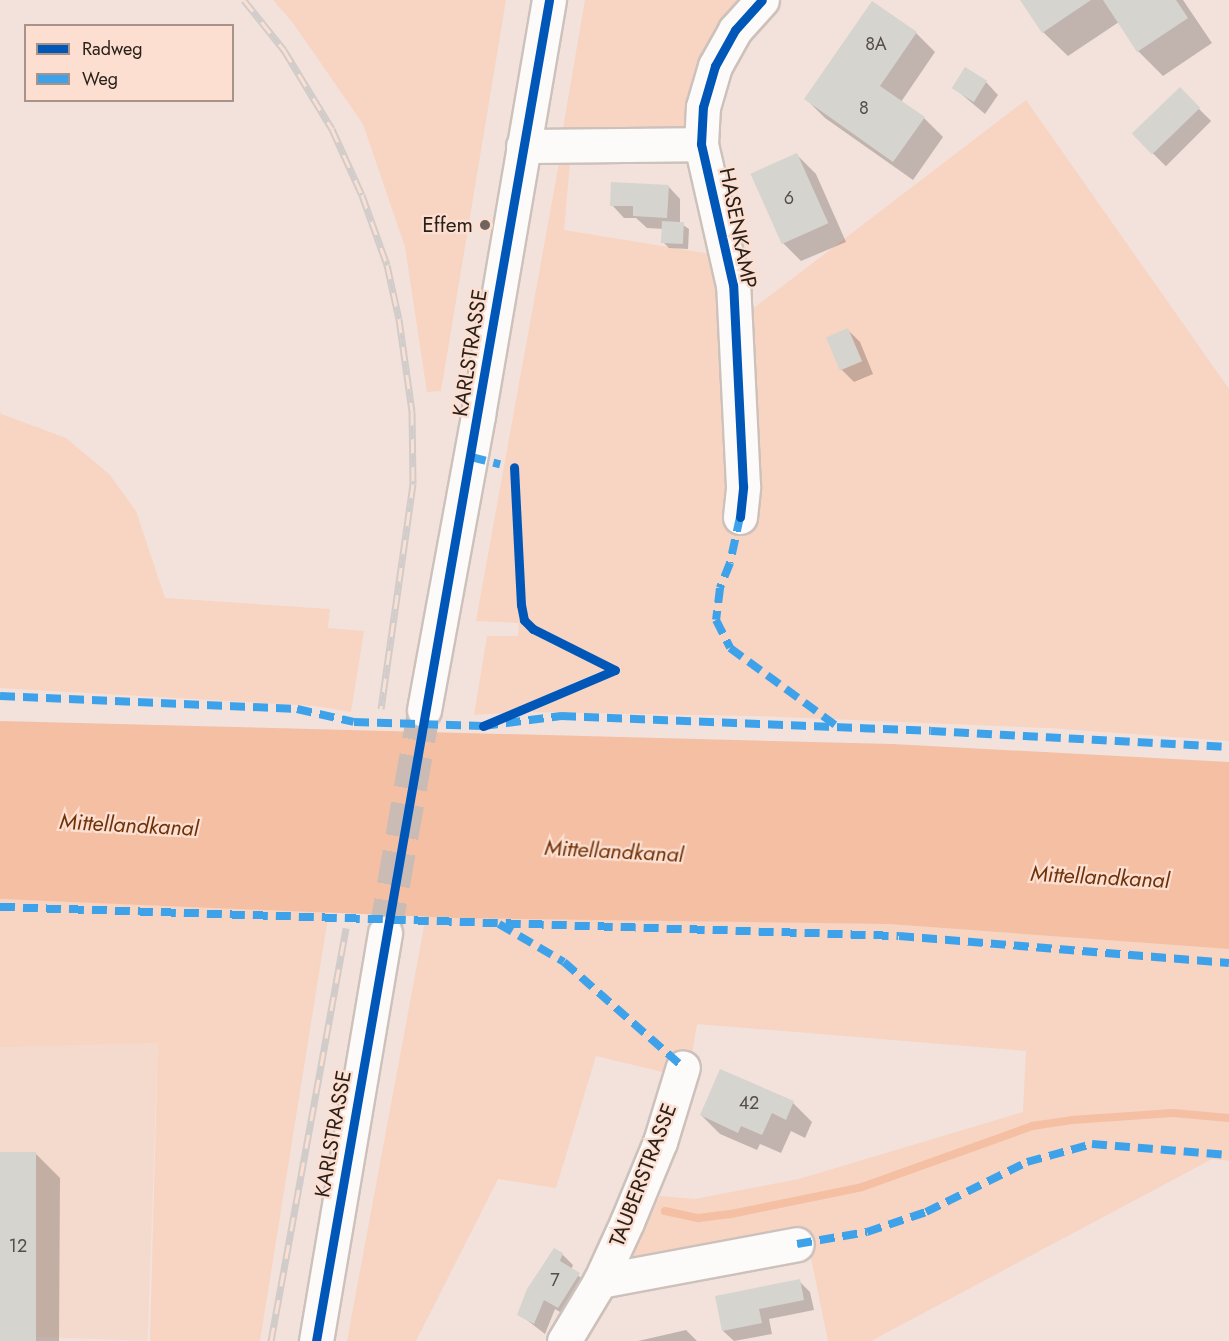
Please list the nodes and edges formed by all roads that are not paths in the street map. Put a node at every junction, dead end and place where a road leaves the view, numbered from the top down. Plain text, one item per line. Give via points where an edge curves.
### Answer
1 (549, 0) edge
2 (762, 0) edge
3 (702, 144) junction
4 (522, 146) junction
5 (740, 517) dead end
6 (424, 710) tunnel mouth
7 (386, 933) tunnel mouth
8 (683, 1067) dead end
9 (797, 1244) dead end
10 (600, 1281) junction
11 (316, 1341) edge
12 (564, 1341) edge

1 - 4 street, KARLSTRASSE
2 - 3 street, HASENKAMP via 735,30 715,66 703,107
3 - 4 street, HASENKAMP
3 - 5 street, HASENKAMP via 733,285 743,486
4 - 6 street, KARLSTRASSE
7 - 11 street, KARLSTRASSE
8 - 10 street, TAUBERSTRASSE via 660,1142
9 - 10 street, TAUBERSTRASSE
10 - 12 street, TAUBERSTRASSE

